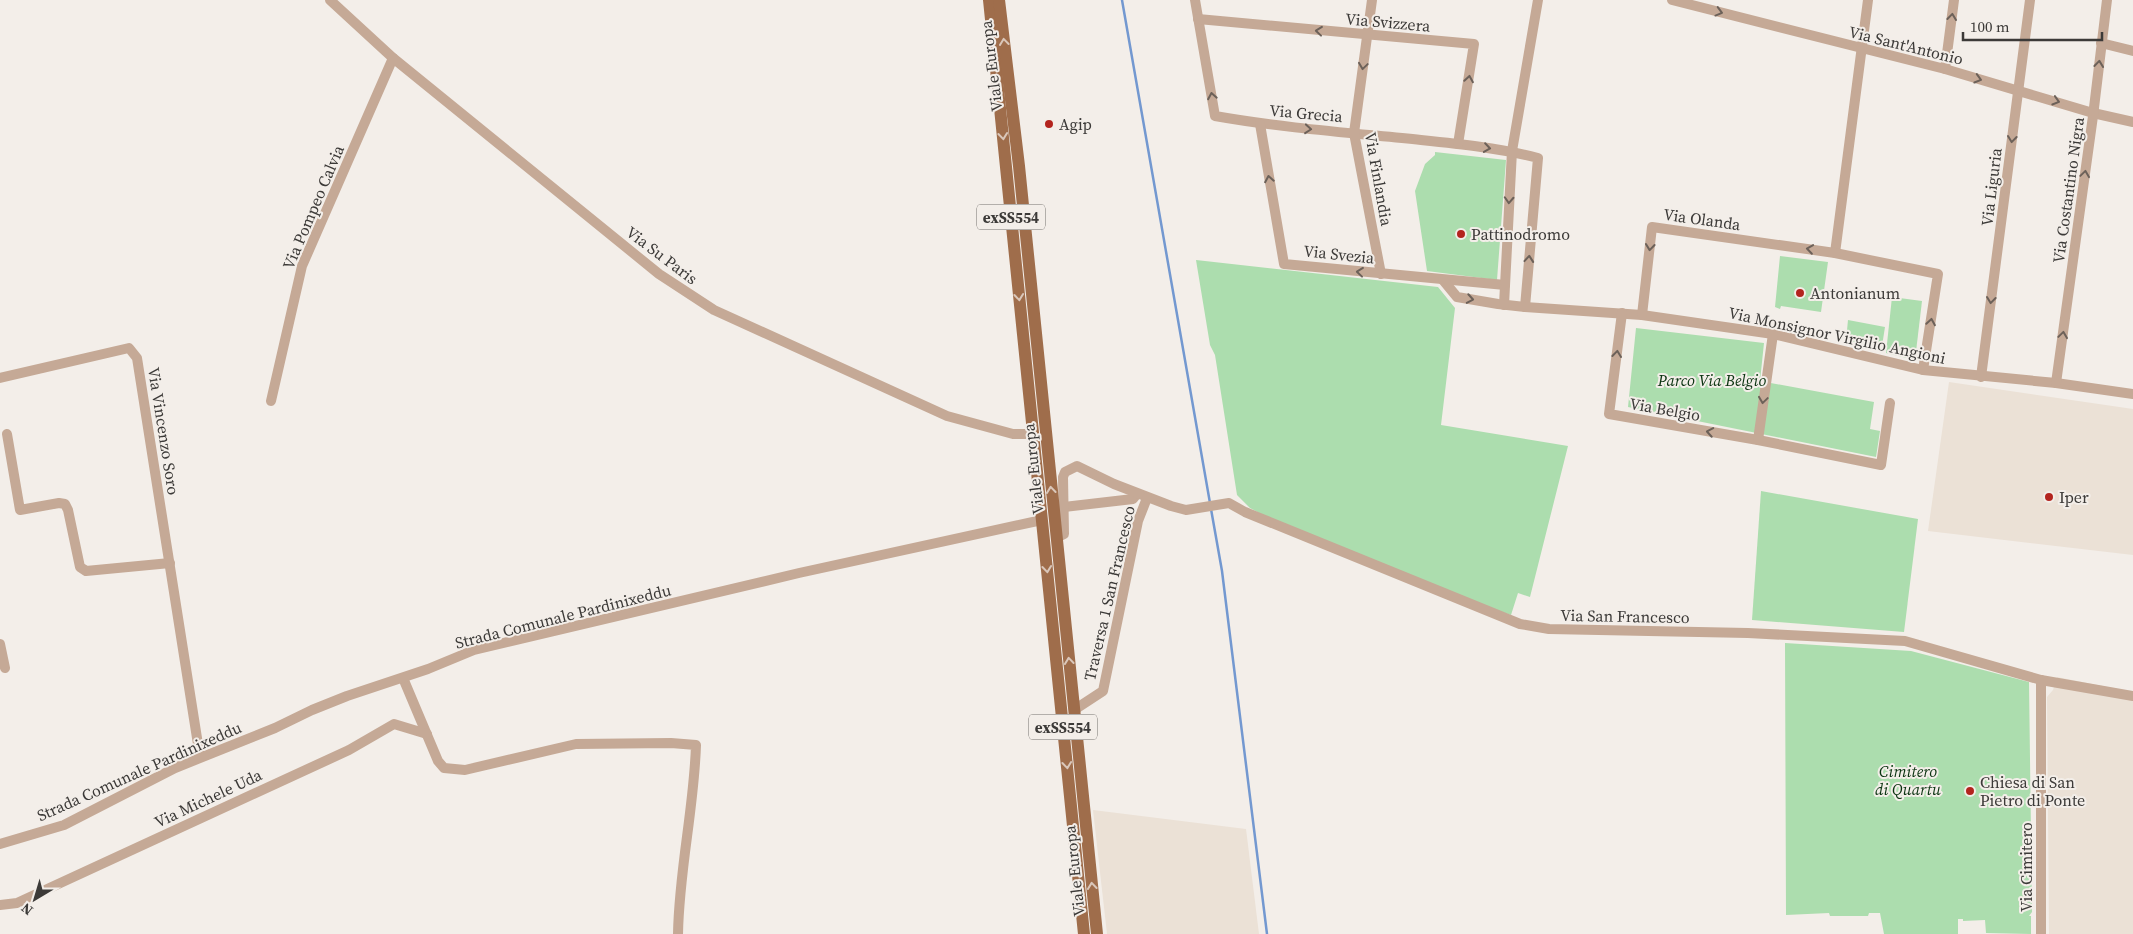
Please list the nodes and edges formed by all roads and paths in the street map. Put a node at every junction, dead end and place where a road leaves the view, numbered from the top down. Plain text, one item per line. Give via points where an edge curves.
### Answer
1 (330, 0) edge
2 (989, 0) edge
3 (999, 0) edge
4 (1195, 0) edge
5 (1372, 0) edge
6 (1538, 0) edge
7 (1672, 0) edge
8 (1868, 0) edge
9 (1954, 0) edge
10 (2030, 0) edge
11 (2107, 0) edge
12 (1198, 19) junction
13 (1367, 36) junction
14 (2101, 43) junction
15 (1862, 49) junction
16 (2133, 51) edge
17 (393, 58) junction
18 (1946, 69) junction
19 (2019, 90) junction
20 (2093, 112) junction
21 (2133, 122) edge
22 (1260, 124) junction
23 (1354, 133) junction
24 (1458, 144) junction
25 (1512, 152) junction
26 (1835, 253) junction
27 (1381, 274) junction
28 (1443, 280) junction
29 (1505, 285) junction
30 (1504, 305) junction
31 (1525, 307) junction
32 (1622, 312) junction
33 (1642, 314) junction
34 (1772, 334) junction
35 (1923, 370) junction
36 (1981, 377) junction
37 (0, 378) edge
38 (2056, 383) junction
39 (2133, 394) edge
40 (271, 401) dead end
41 (1890, 403) dead end
42 (7, 434) dead end
43 (1033, 434) junction
44 (1758, 440) junction
45 (1137, 494) junction
46 (1147, 498) junction
47 (1064, 507) junction
48 (1042, 520) junction
49 (1056, 538) junction
50 (170, 563) junction
51 (0, 644) edge
52 (6, 668) dead end
53 (403, 678) junction
54 (2041, 680) junction
55 (2133, 696) edge
56 (1074, 710) junction
57 (427, 734) junction
58 (200, 757) junction
59 (0, 844) edge
60 (0, 905) edge
61 (678, 934) edge
62 (1084, 934) edge
63 (1097, 934) edge
64 (2041, 934) edge

1 - 17 street, Via Su Paris
2 -> 43 main road, Viale Europa / exSS554
49 -> 3 main road, Viale Europa / exSS554
4 - 12 street, Via Grecia
5 - 13 street, Via Finlandia
6 - 25 street
7 -> 15 street, Via Sant'Antonio
8 - 15 street
18 -> 9 street
10 - 19 street, Via Liguria
11 - 14 street, Via Costantino Nigra
13 -> 12 street, Via Svizzera
22 -> 12 street, Via Grecia via 1215,116
13 -> 23 street, Via Finlandia
24 -> 13 street, Via Svizzera via 1474,44
14 - 16 street
20 -> 14 street, Via Costantino Nigra
15 - 18 street, Via Sant'Antonio
15 - 26 street
17 - 40 street, Via Pompeo Calvia via 302,266
17 - 43 street, Via Su Paris via 659,274 714,310 947,416 1013,434
18 -> 19 street, Via Sant'Antonio
19 -> 20 street, Via Sant'Antonio
19 -> 36 street, Via Liguria
20 - 21 street, Via Sant'Antonio
38 -> 20 street, Via Costantino Nigra
22 -> 23 street, Via Grecia
27 -> 22 street, Via Svezia via 1284,264
23 - 24 street, Via Grecia
23 - 27 street, Via Finlandia
24 -> 25 street, Via Grecia
25 -> 29 street
31 -> 25 street, Via Grecia via 1538,158
26 -> 33 street, Via Olanda via 1652,226
35 -> 26 street, Via Olanda via 1938,274
27 - 28 street, Via Svezia
28 - 29 street, Via Svezia
28 -> 30 street via 1457,297
29 - 30 street
30 - 31 street, Via Monsignor Virgilio Angioni
31 - 32 street, Via Monsignor Virgilio Angioni
32 - 33 street, Via Monsignor Virgilio Angioni
44 -> 32 street, Via Belgio via 1609,414
33 - 34 street, Via Monsignor Virgilio Angioni
34 - 35 street, Via Monsignor Virgilio Angioni
34 -> 44 street
35 - 36 street, Via Monsignor Virgilio Angioni
36 - 38 street, Via Monsignor Virgilio Angioni
37 - 50 street, Via Vincenzo Soro via 129,348 137,358
38 - 39 street, Via Monsignor Virgilio Angioni
41 - 44 street, Via Belgio via 1881,465
42 - 50 street via 20,510 65,504 80,567 86,571
43 - 48 main road, Viale Europa / exSS554
45 - 46 street, Via San Francesco
45 - 47 street via 1133,499
45 - 47 street, Via San Francesco via 1077,466 1063,477
46 - 54 street, Via San Francesco via 1186,510 1229,503 1520,624 1549,629 1748,632 1904,641
46 - 56 street, Traversa 1 San Francesco via 1138,521 1103,690
47 - 49 street, Via San Francesco via 1064,534
48 - 53 street, Strada Comunale Pardinixeddu via 799,573 474,650
48 -> 62 main road, Viale Europa / exSS554
56 -> 49 main road, Viale Europa / exSS554
50 - 58 street, Via Vincenzo Soro
51 - 52 street
53 - 57 street
53 - 58 street, Strada Comunale Pardinixeddu via 347,696
54 - 55 street, Via San Francesco
54 - 64 street, Via Cimitero
63 -> 56 main road, Viale Europa / exSS554
57 - 60 street, Via Michele Uda via 394,724 349,750 17,903
57 - 61 street via 444,768 465,770 576,744 696,745 679,895
58 - 59 street, Strada Comunale Pardinixeddu via 64,825

